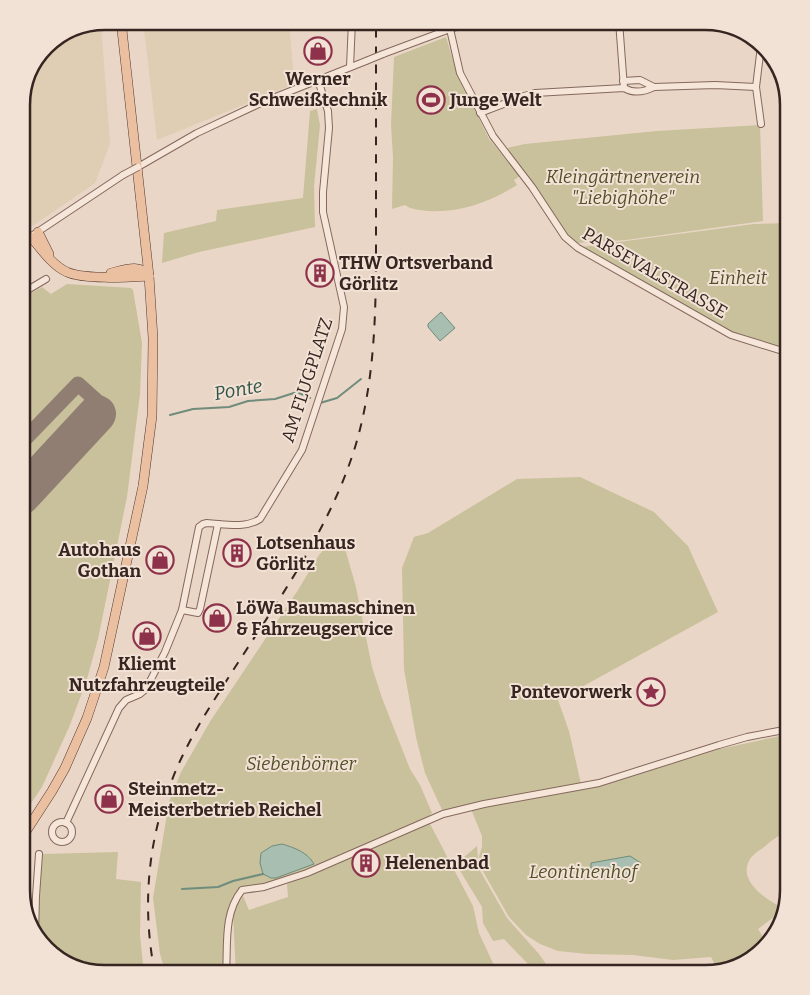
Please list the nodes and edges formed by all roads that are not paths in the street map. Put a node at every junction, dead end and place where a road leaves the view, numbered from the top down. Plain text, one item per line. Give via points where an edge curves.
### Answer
1 (122, 30) edge
2 (352, 30) edge
3 (447, 30) edge
4 (450, 30) edge
5 (620, 30) edge
6 (760, 55) edge
7 (350, 67) junction
8 (318, 80) junction
9 (623, 81) junction
10 (654, 87) junction
11 (756, 87) junction
12 (624, 88) junction
13 (480, 113) junction
14 (761, 124) dead end
15 (34, 234) junction
16 (30, 237) edge
17 (146, 249) junction
18 (128, 269) junction
19 (97, 276) junction
20 (149, 276) junction
21 (46, 279) dead end
22 (30, 289) edge
23 (780, 350) edge
24 (218, 524) junction
25 (182, 610) junction
26 (780, 731) edge
27 (66, 823) dead end
28 (30, 825) edge
29 (39, 854) dead end
30 (36, 918) edge
31 (226, 965) edge

1 - 17 main road
2 - 7 street
3 - 7 street, bridge
4 - 13 street, PARSEVALSTRASSE via 460,73
5 - 9 street
6 - 11 street
7 - 8 street
8 - 15 street, bridge via 197,133 123,175
8 - 24 street, AM FLUGPLATZ via 330,128 322,212 344,307 342,329 302,450 264,513 252,524
9 - 10 street via 640,80
9 - 12 street
10 - 11 street
10 - 12 street via 630,92
11 - 14 street
12 - 13 street via 535,93
13 - 23 street, PARSEVALSTRASSE via 500,147 532,187 564,237 731,335
15 - 16 street
15 - 19 main road via 51,259 67,273
17 - 18 main road
17 - 20 main road
18 - 19 main road
18 - 20 main road via 141,268
19 - 20 main road
20 - 28 main road via 153,338 152,416 141,495 106,657 86,718 64,768
21 - 22 street
24 - 25 street, AM FLUGPLATZ via 199,527
24 - 25 street via 200,609 198,613
25 - 27 street, AM FLUGPLATZ via 146,688 119,708
26 - 31 street via 719,745 598,783 461,808 306,873 264,887 242,890 230,914
29 - 30 street

